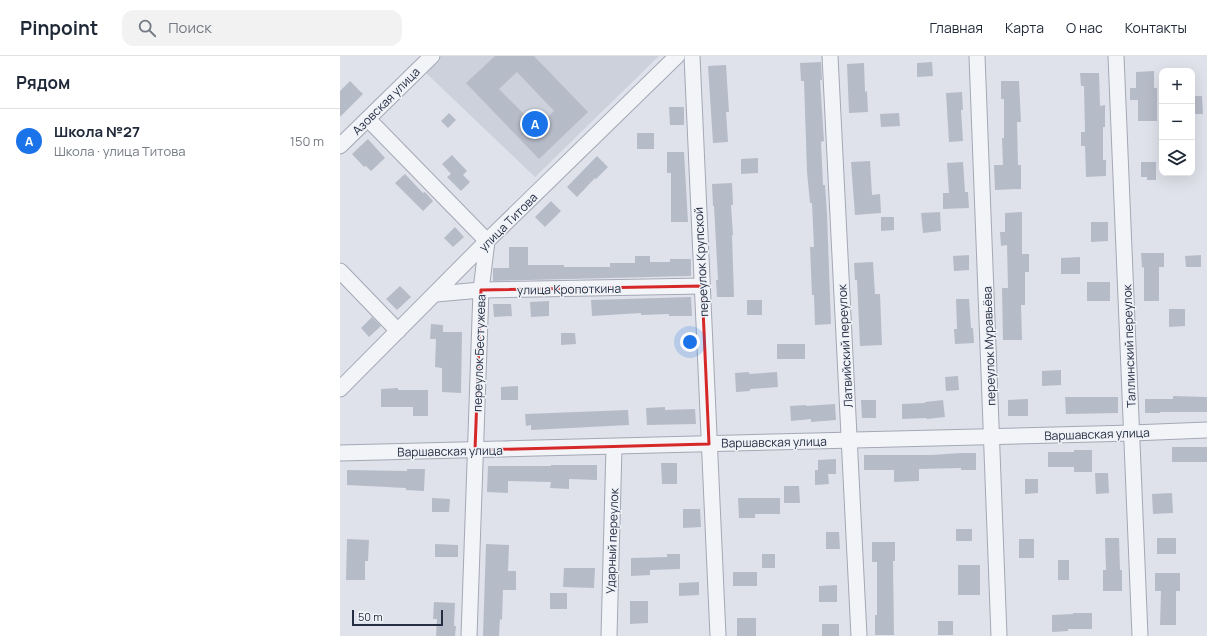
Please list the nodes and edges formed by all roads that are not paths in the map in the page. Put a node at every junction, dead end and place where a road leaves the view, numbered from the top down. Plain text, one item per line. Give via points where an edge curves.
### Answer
1 (432, 56) edge
2 (677, 56) edge
3 (692, 56) edge
4 (830, 56) edge
5 (977, 56) edge
6 (1116, 56) edge
7 (368, 119) junction
8 (340, 146) edge
9 (487, 241) junction
10 (340, 271) edge
11 (702, 286) junction
12 (481, 290) junction
13 (436, 294) junction
14 (398, 331) junction
15 (340, 389) edge
16 (1207, 430) edge
17 (1132, 433) junction
18 (993, 436) junction
19 (850, 440) junction
20 (709, 444) junction
21 (614, 447) junction
22 (475, 450) junction
23 (340, 453) edge
24 (469, 636) edge
25 (609, 636) edge
26 (718, 636) edge
27 (859, 636) edge
28 (999, 636) edge
29 (1140, 636) edge

1 - 7 street, Азовская улица
2 - 9 street, улица Титова
3 - 11 street, переулок Крупской
4 - 19 street, Латвийский переулок
5 - 18 street, переулок Муравьёва
6 - 17 street, Таллинский переулок
7 - 8 street, Азовская улица
7 - 9 street
9 - 12 street, переулок Бестужева
9 - 13 street, улица Титова
10 - 14 street
11 - 12 street, улица Кропоткина
11 - 20 street, переулок Крупской
12 - 13 street, улица Кропоткина
12 - 22 street, переулок Бестужева
13 - 14 street, улица Титова
14 - 15 street, улица Титова
16 - 17 street, Варшавская улица
17 - 18 street, Варшавская улица
17 - 29 street, Таллинский переулок
18 - 19 street, Варшавская улица
18 - 28 street, переулок Муравьёва
19 - 20 street, Варшавская улица
19 - 27 street, Латвийский переулок
20 - 21 street, Варшавская улица
20 - 26 street, переулок Крупской
21 - 22 street, Варшавская улица
21 - 25 street, Ударный переулок
22 - 23 street, Варшавская улица
22 - 24 street, переулок Бестужева

